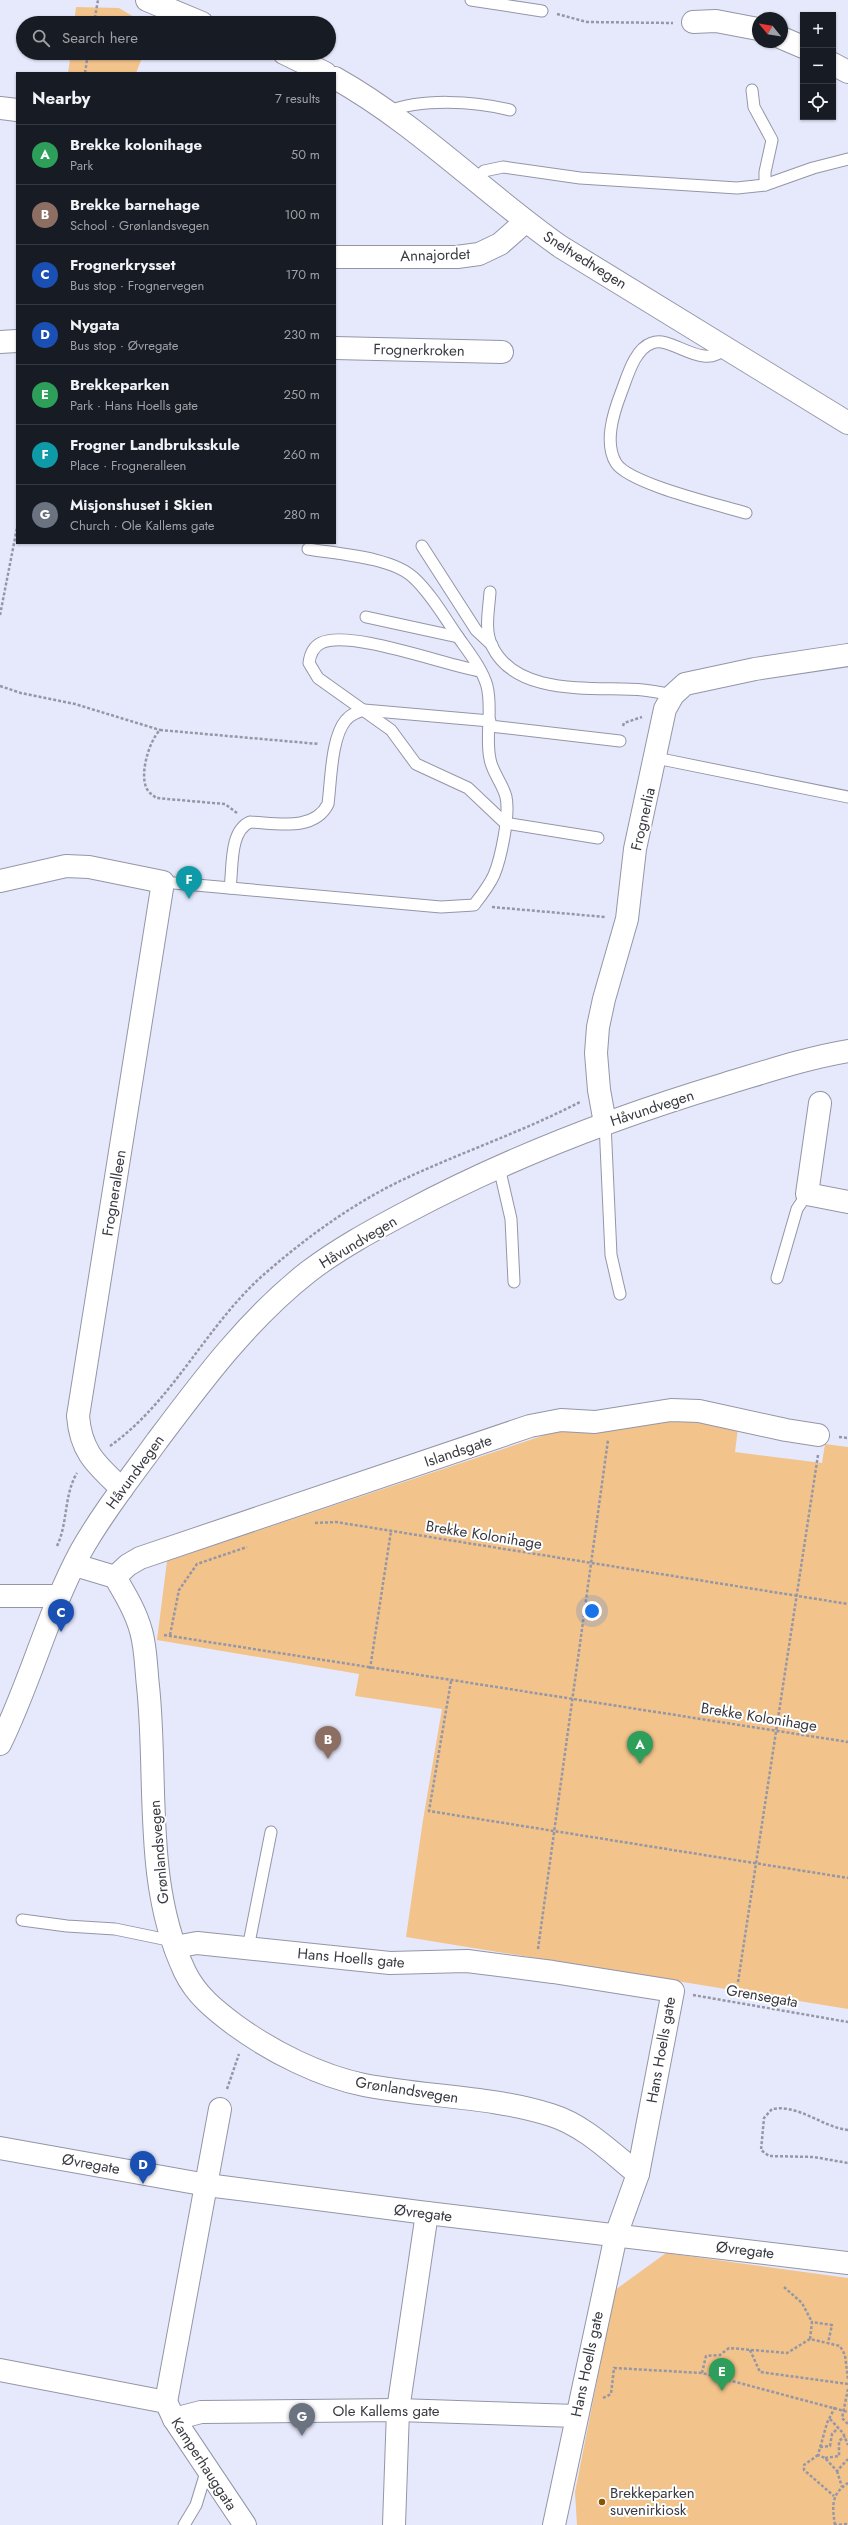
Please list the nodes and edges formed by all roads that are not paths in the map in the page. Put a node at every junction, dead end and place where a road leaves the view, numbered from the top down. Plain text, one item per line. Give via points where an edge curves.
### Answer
1 (147, 0) edge
2 (471, 0) edge
3 (542, 11) road end
4 (185, 16) edge
5 (693, 22) road end
6 (752, 28) edge
7 (788, 41) edge
8 (800, 46) edge
9 (298, 60) edge
10 (836, 66) edge
11 (323, 72) edge
12 (848, 72) edge
13 (336, 79) edge
14 (752, 90) dead end
15 (0, 108) edge
16 (16, 110) edge
17 (510, 110) dead end
18 (387, 112) junction
19 (848, 159) edge
20 (474, 180) junction
21 (765, 185) junction
22 (526, 222) junction
23 (337, 255) edge
24 (16, 341) edge
25 (0, 342) edge
26 (336, 348) edge
27 (725, 348) junction
28 (502, 352) dead end
29 (848, 423) edge
30 (746, 513) dead end
31 (422, 546) dead end
32 (308, 548) dead end
33 (490, 592) dead end
34 (366, 617) dead end
35 (458, 637) junction
36 (492, 645) junction
37 (848, 654) edge
38 (480, 671) junction
39 (669, 702) junction
40 (364, 710) junction
41 (490, 724) junction
42 (620, 742) road end
43 (656, 758) junction
44 (848, 797) edge
45 (505, 823) junction
46 (598, 838) dead end
47 (0, 881) edge
48 (163, 882) junction
49 (230, 888) junction
50 (848, 1051) edge
51 (820, 1103) dead end
52 (605, 1123) junction
53 (499, 1167) junction
54 (807, 1194) junction
55 (848, 1202) edge
56 (778, 1278) dead end
57 (514, 1282) dead end
58 (620, 1294) dead end
59 (818, 1434) road end
60 (122, 1489) junction
61 (75, 1565) junction
62 (115, 1577) junction
63 (0, 1596) edge
64 (59, 1596) junction
65 (0, 1744) edge
66 (271, 1832) dead end
67 (22, 1920) dead end
68 (174, 1944) junction
69 (248, 1948) junction
70 (220, 2108) road end
71 (0, 2148) edge
72 (638, 2174) junction
73 (207, 2185) junction
74 (426, 2213) junction
75 (616, 2235) junction
76 (848, 2262) edge
77 (0, 2370) edge
78 (170, 2410) junction
79 (398, 2410) junction
80 (576, 2416) junction
81 (207, 2469) junction
82 (184, 2525) edge
83 (245, 2525) edge
84 (394, 2525) edge
85 (554, 2525) edge

1 - 4 street
2 - 3 lane
5 - 6 street via 716,21
7 - 8 street
9 - 11 street
10 - 12 street
13 - 18 street, Sneltvedtvegen
14 - 21 lane via 754,107 772,140
15 - 16 street
17 - 18 lane via 496,106 432,102
18 - 20 street, Sneltvedtvegen
19 - 21 lane
20 - 21 lane via 484,171 503,167 580,178 737,188
20 - 22 street, Sneltvedtvegen
22 - 23 street, Annajordet via 500,244 479,254 457,257
22 - 27 street, Sneltvedtvegen via 561,247
24 - 25 street
26 - 28 street, Frognerkroken
27 - 29 street, Sneltvedtvegen
27 - 30 lane via 720,354 709,356 657,342 645,346 629,372 614,411 610,447 617,465 640,481
31 - 36 lane via 476,630
32 - 35 lane via 384,563 401,569 419,584
33 - 36 lane via 488,624
34 - 35 lane
35 - 38 lane
36 - 39 lane via 503,664 537,682 590,690 643,690
37 - 39 street via 685,684
38 - 40 lane via 353,640 320,643 310,656 312,670 318,678
38 - 41 lane via 487,686
39 - 43 street, Frognerlia
40 - 41 lane
40 - 45 lane via 391,730 416,764 468,788
40 - 49 lane via 353,713 338,732 328,804 323,813 314,821 301,824 250,822 243,825 235,840
41 - 42 lane
41 - 45 lane via 490,761 507,800
43 - 44 lane
43 - 52 street, Frognerlia via 635,849 627,919 598,1027 596,1053
45 - 46 lane
45 - 49 lane via 494,875 474,905 441,907
47 - 48 street via 66,866 89,867
48 - 49 lane
48 - 60 street, Frogneralleen via 78,1416 79,1433 91,1458
50 - 52 street, Håvundvegen via 779,1068
51 - 54 street
52 - 53 street, Håvundvegen
52 - 58 lane via 611,1255
53 - 57 lane via 511,1219
53 - 60 street, Håvundvegen via 349,1244 308,1272 272,1304 230,1348 196,1389
54 - 55 street
54 - 56 lane via 797,1209
59 - 62 street, Islandsgate via 786,1430 699,1411 671,1410 595,1422 562,1420 530,1426 140,1558
60 - 61 street, Håvundvegen
61 - 62 street
61 - 64 street, Håvundvegen
62 - 68 street, Grønlandsvegen via 141,1632 152,1724 158,1881 164,1915
63 - 64 street
64 - 65 street, Håvundvegen via 25,1687
66 - 69 lane
67 - 68 lane via 115,1929
68 - 69 street, Hans Hoells gate via 197,1943
68 - 72 street, Grønlandsvegen via 195,1990 215,2010 247,2034 288,2056 324,2072 363,2084 524,2108 553,2116 604,2146
69 - 72 street, Hans Hoells gate via 390,1963 467,1962 673,1991
70 - 73 street
71 - 73 street, Øvregate
72 - 75 street, Hans Hoells gate
73 - 74 street, Øvregate
73 - 78 street
74 - 75 street, Øvregate
74 - 79 street
75 - 76 street, Øvregate
75 - 80 street, Hans Hoells gate
77 - 78 street, Ole Kallems gate
78 - 79 street, Ole Kallems gate
78 - 81 street, Kamperhauggata
79 - 80 street, Ole Kallems gate
79 - 84 street
80 - 85 street, Hans Hoells gate
81 - 82 lane via 196,2505
81 - 83 street, Kamperhauggata

